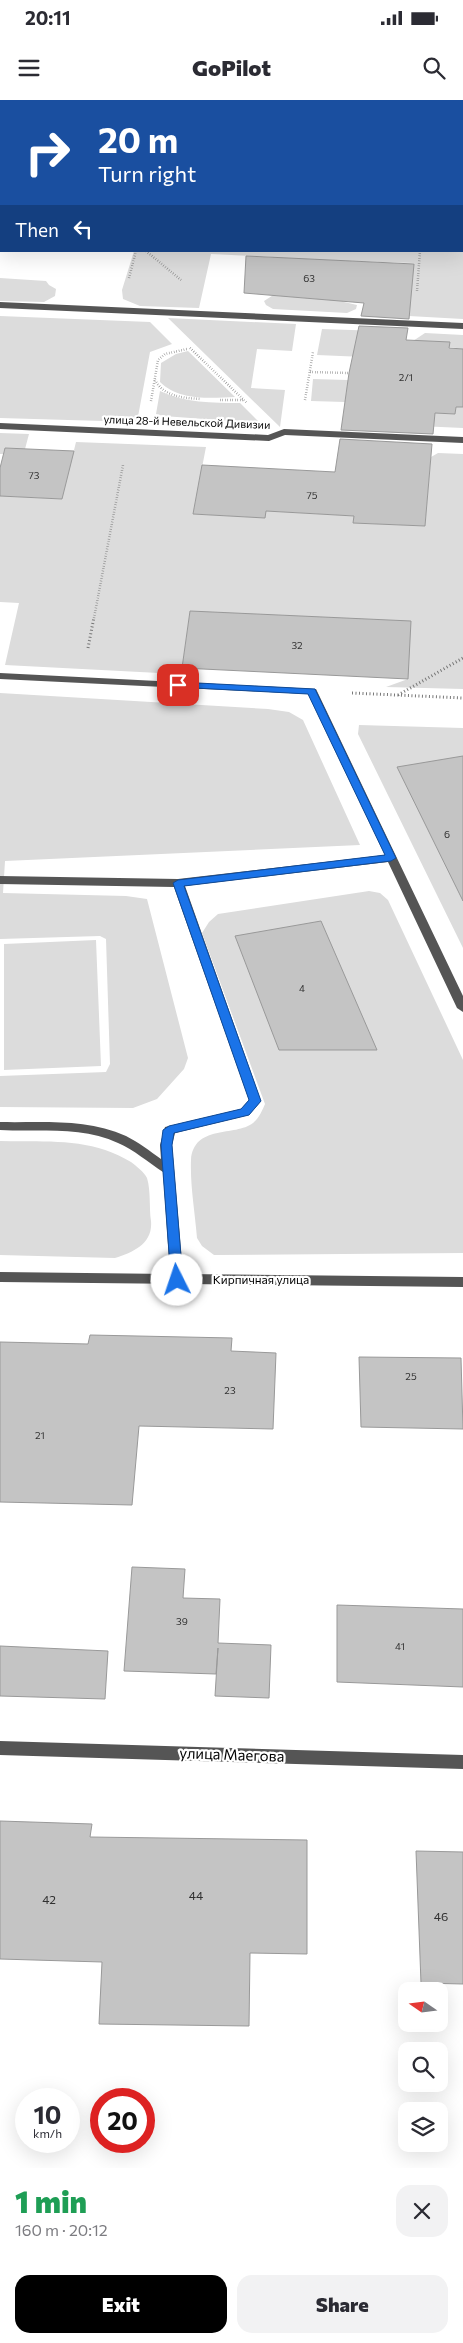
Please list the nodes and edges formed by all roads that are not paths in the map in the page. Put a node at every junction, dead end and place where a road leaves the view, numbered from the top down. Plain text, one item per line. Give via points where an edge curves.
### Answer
1 (0, 305) edge
2 (463, 326) edge
3 (0, 426) edge
4 (463, 440) edge
5 (0, 676) edge
6 (391, 858) junction
7 (0, 880) edge
8 (178, 883) junction
9 (463, 1008) edge
10 (0, 1126) edge
11 (169, 1170) junction
12 (0, 1277) edge
13 (177, 1280) junction
14 (463, 1282) edge
15 (0, 1748) edge
16 (463, 1762) edge

1 - 2 street
3 - 4 street, улица 28-й Невельской Дивизии via 269,438 284,432
5 - 6 street via 312,691
6 - 8 street
6 - 9 street
7 - 8 street
8 - 11 street via 255,1101 245,1112 169,1130 166,1145
10 - 11 street via 101,1132 121,1139
11 - 13 street
12 - 13 street, Кирпичная улица
13 - 14 street, Кирпичная улица
15 - 16 street, улица Маегова

